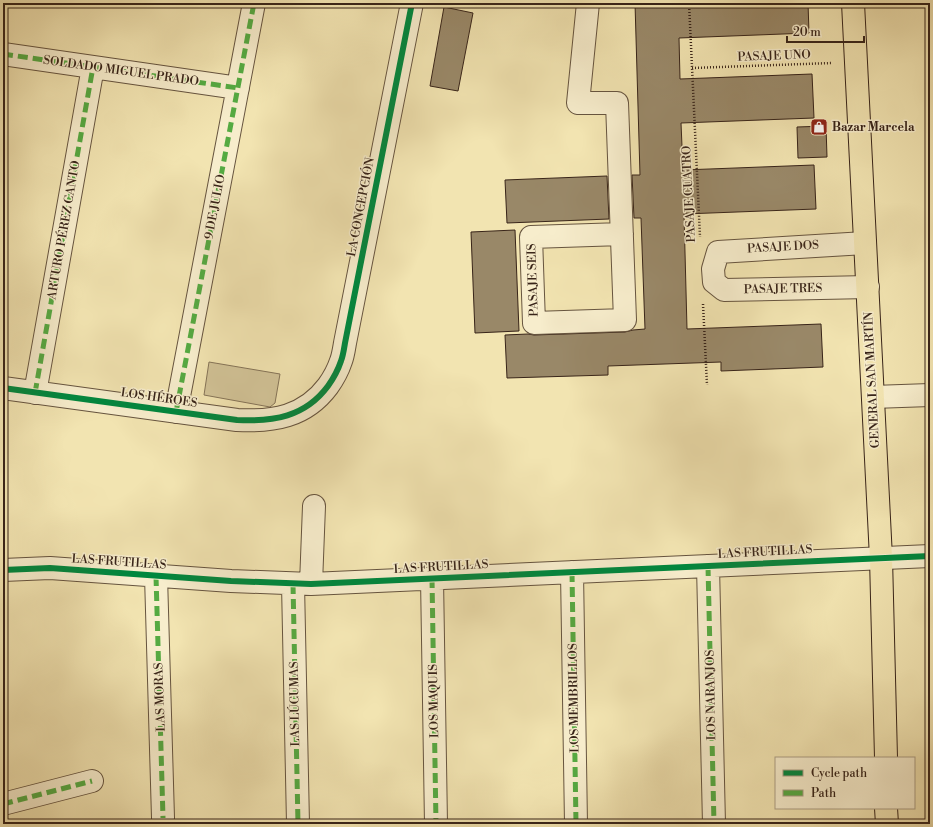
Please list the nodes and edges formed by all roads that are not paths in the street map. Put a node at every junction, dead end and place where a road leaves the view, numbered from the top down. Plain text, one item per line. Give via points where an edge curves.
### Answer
1 (254, 3) edge
2 (412, 3) edge
3 (588, 3) edge
4 (853, 3) edge
5 (3, 54) edge
6 (93, 67) junction
7 (238, 88) junction
8 (622, 234) junction
9 (865, 243) junction
10 (713, 269) joint
11 (868, 287) junction
12 (3, 388) edge
13 (35, 393) junction
14 (930, 395) edge
15 (873, 397) junction
16 (310, 405) joint
17 (176, 412) junction
18 (314, 506) dead end
19 (930, 556) edge
20 (881, 558) junction
21 (708, 566) junction
22 (3, 570) edge
23 (572, 572) junction
24 (156, 576) junction
25 (432, 578) junction
26 (302, 584) junction
27 (886, 757) edge
28 (92, 781) dead end
29 (3, 804) edge
30 (886, 809) edge
31 (163, 818) dead end
32 (298, 824) edge
33 (436, 824) edge
34 (576, 824) edge
35 (714, 824) edge
36 (887, 824) edge

1 - 7 street, 9 DE JULIO
2 - 16 street, LA CONCEPCIÓN via 341,362 332,380
3 - 8 street via 578,103 617,103
4 - 9 main road, GENERAL SAN MARTÍN
5 - 6 street, SOLDADO MIGUEL PRADO
6 - 7 street, SOLDADO MIGUEL PRADO
6 - 13 street, ARTURO PÉREZ CANTO
7 - 17 street, 9 DE JULIO
8 - 8 street, PASAJE SEIS via 531,237 534,323 625,320
9 - 10 street, PASAJE DOS via 718,252
9 - 11 main road, GENERAL SAN MARTÍN
10 - 11 street, PASAJE TRES via 714,282 724,290
11 - 15 main road, GENERAL SAN MARTÍN
12 - 13 street, LOS HÉROES
13 - 17 street, LOS HÉROES
14 - 15 street
15 - 20 main road, GENERAL SAN MARTÍN
16 - 17 street, LOS HÉROES via 275,419 256,421
18 - 26 street, LAS LÚCUMAS
19 - 20 street, LAS FRUTILLAS
20 - 21 street, LAS FRUTILLAS
20 - 27 main road, GENERAL SAN MARTÍN
21 - 23 street, LAS FRUTILLAS
21 - 35 street, LOS NARANJOS
22 - 24 street, LAS FRUTILLAS via 50,568
23 - 25 street, LAS FRUTILLAS
23 - 34 street, LOS MEMBRILLOS
24 - 26 street, LAS FRUTILLAS
24 - 31 street, LAS MORAS
25 - 26 street, LAS FRUTILLAS
25 - 33 street, LOS MAQUIS
26 - 32 street, LAS LÚCUMAS
28 - 29 street
30 - 36 main road

